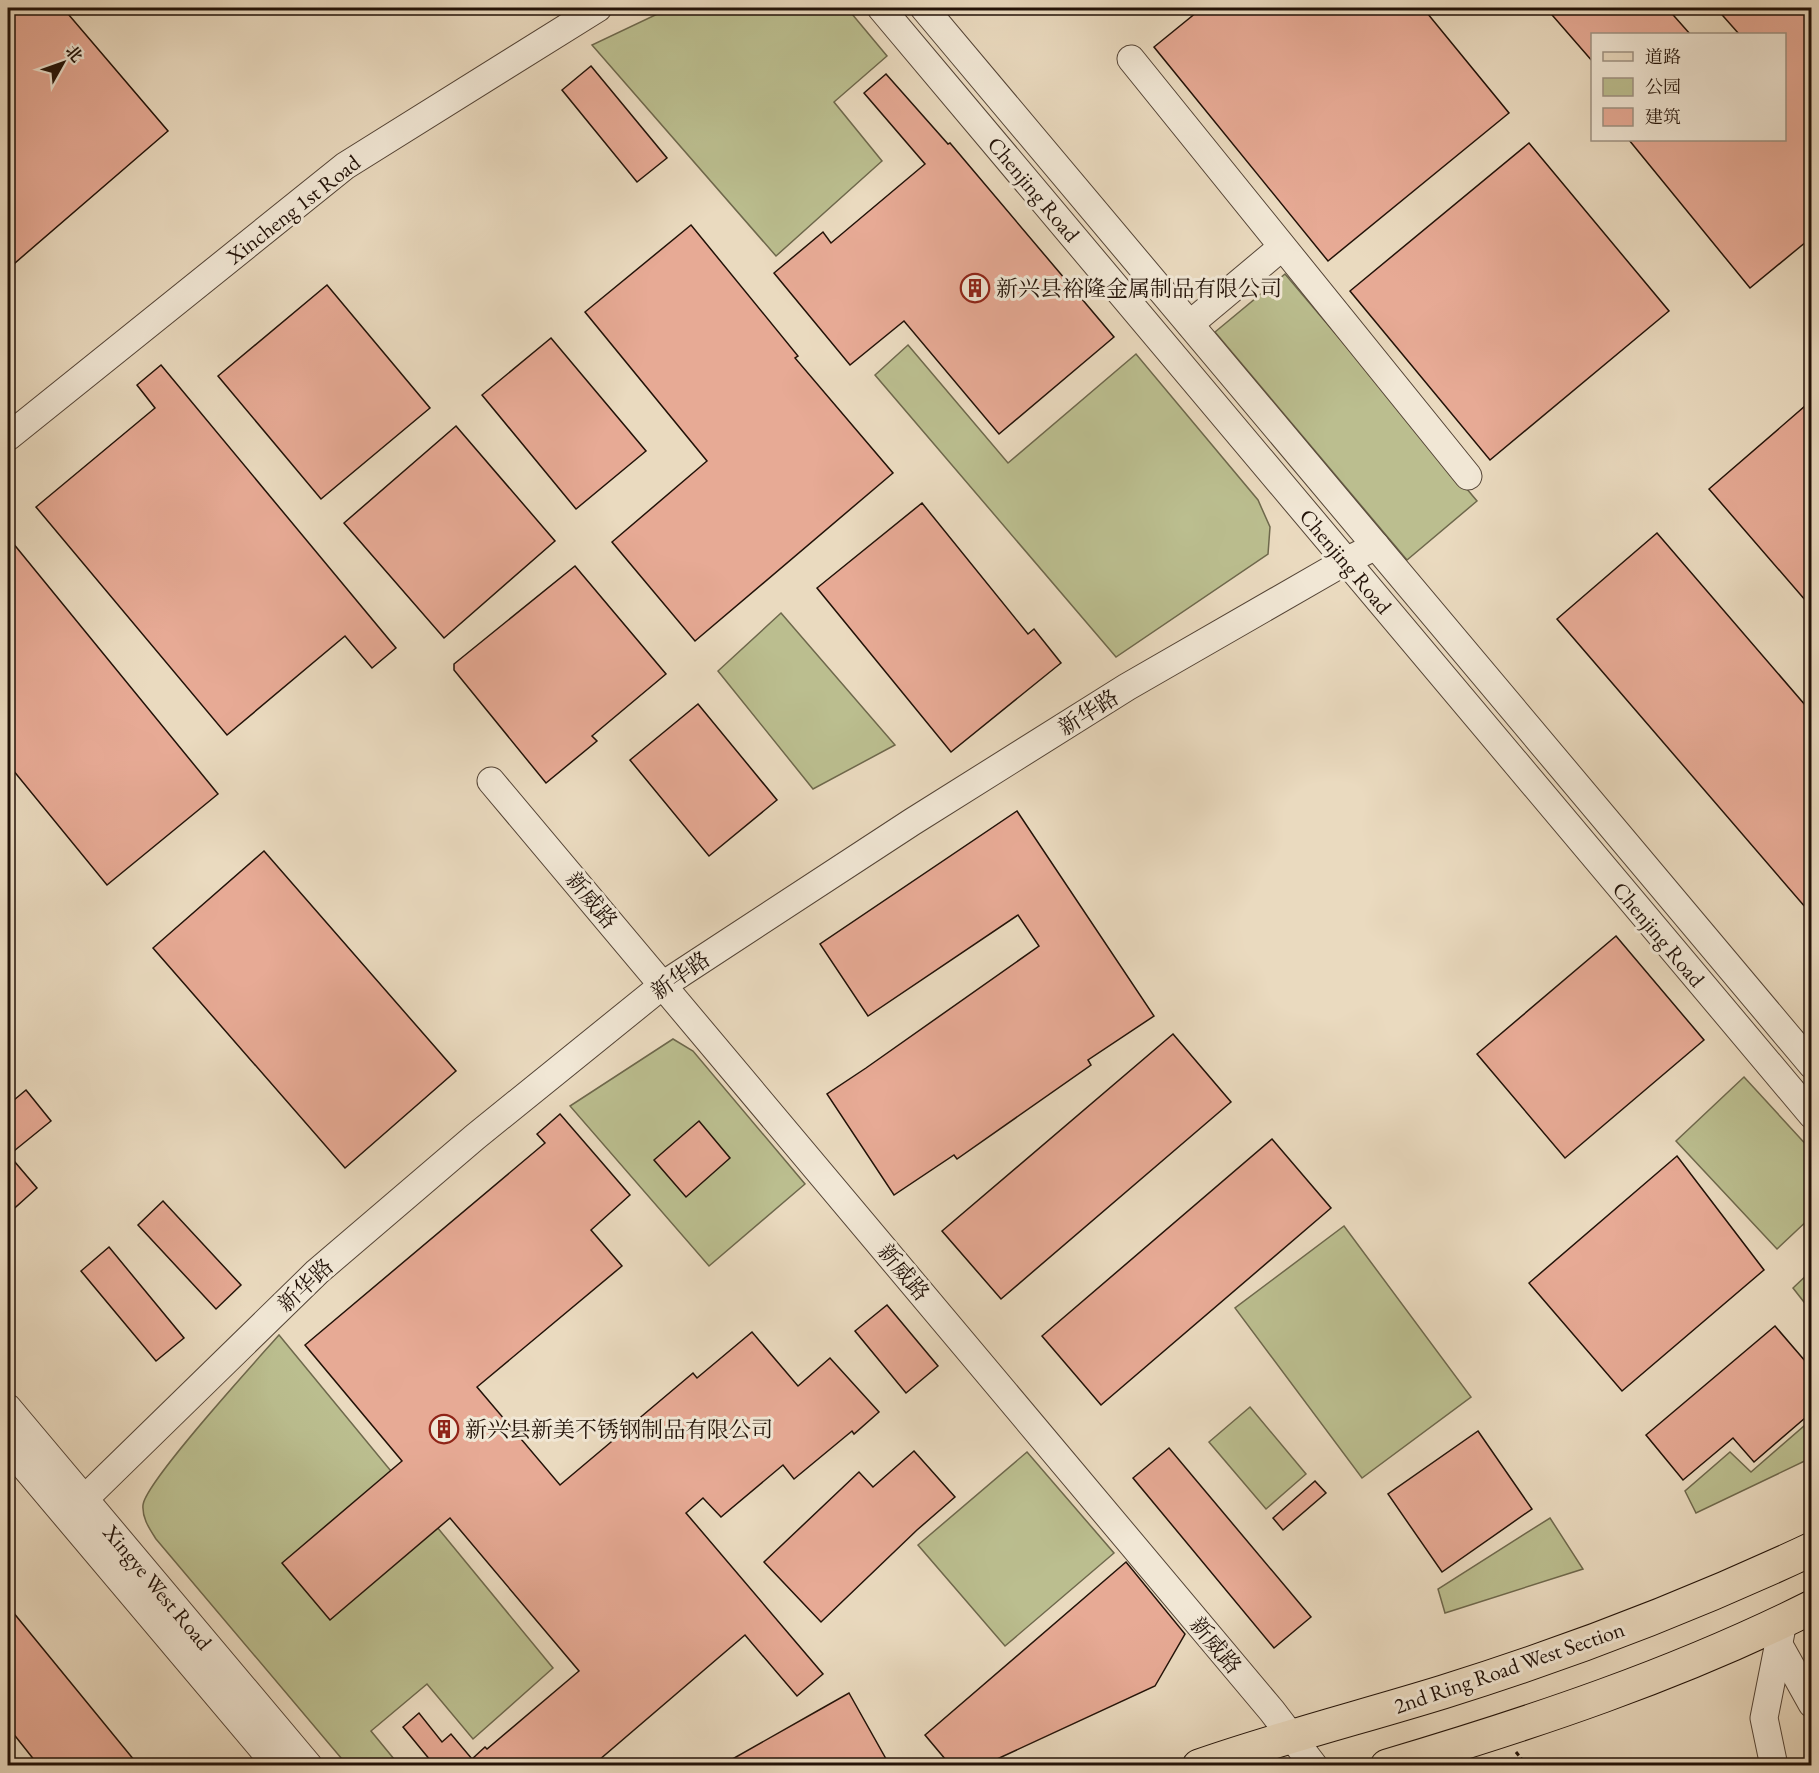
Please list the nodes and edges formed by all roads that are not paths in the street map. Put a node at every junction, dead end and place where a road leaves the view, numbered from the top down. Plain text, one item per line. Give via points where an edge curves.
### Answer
1 (567, 8) edge
2 (598, 8) edge
3 (881, 8) edge
4 (924, 8) edge
5 (1131, 59) dead end
6 (1282, 247) junction
7 (1190, 324) junction
8 (8, 415) edge
9 (8, 437) edge
10 (1468, 476) dead end
11 (1376, 546) junction
12 (1346, 561) junction
13 (492, 781) dead end
14 (663, 985) junction
15 (1812, 1065) edge
16 (1812, 1115) edge
17 (8, 1407) edge
18 (8, 1447) edge
19 (76, 1508) junction
20 (1812, 1549) edge
21 (1791, 1624) edge
22 (1812, 1704) edge
23 (1292, 1736) junction
24 (277, 1766) edge
25 (309, 1766) edge
26 (1199, 1766) edge
27 (1314, 1766) edge
28 (1388, 1766) edge
29 (1774, 1766) edge

1 - 8 street, Xincheng 1st Road via 335,152
2 - 9 street, Xincheng 1st Road via 345,166
3 - 12 street, Chenjing Road
4 - 7 street, Chenjing Road
5 - 6 street
6 - 7 street
6 - 10 street
7 - 11 street, Chenjing Road
11 - 12 street, 新华路
11 - 15 street, Chenjing Road
12 - 14 street, 新华路 via 1127,687
12 - 16 street, Chenjing Road
13 - 14 street, 新威路
14 - 19 street, 新华路 via 475,1137 317,1272
14 - 23 street, 新威路
17 - 19 street, Xingye West Road
18 - 19 street
19 - 24 street
19 - 25 street, Xingye West Road
20 - 23 main road, 2nd Ring Road West Section via 1599,1638 1445,1692
21 - 22 street
21 - 28 main road via 1500,1732
21 - 29 street via 1764,1718
23 - 26 main road, 2nd Ring Road West Section
23 - 27 street, 新威路

